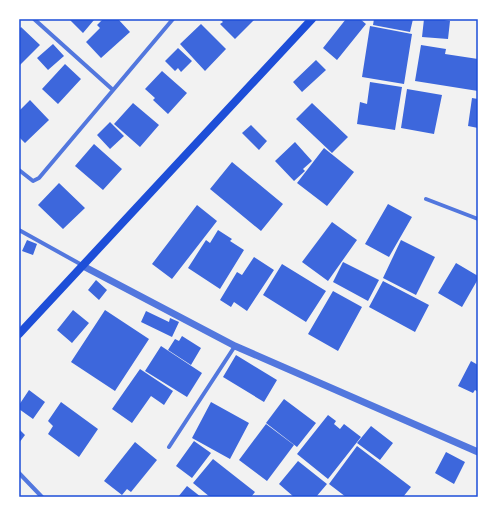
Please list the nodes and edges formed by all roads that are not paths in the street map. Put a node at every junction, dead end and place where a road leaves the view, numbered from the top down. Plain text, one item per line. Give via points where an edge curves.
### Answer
1 (34, 19) edge
2 (173, 19) edge
3 (312, 19) edge
4 (113, 90) junction
5 (19, 170) edge
6 (426, 199) dead end
7 (478, 219) edge
8 (19, 230) edge
9 (83, 266) junction
10 (19, 334) edge
11 (235, 346) junction
12 (169, 447) dead end
13 (478, 452) edge
14 (19, 473) edge
15 (42, 497) edge

1 - 4 street
2 - 4 street
3 - 9 main road
4 - 5 street via 39,178 33,181
6 - 7 street
8 - 9 street
9 - 10 main road
9 - 11 street
11 - 12 street
11 - 13 street
14 - 15 street

